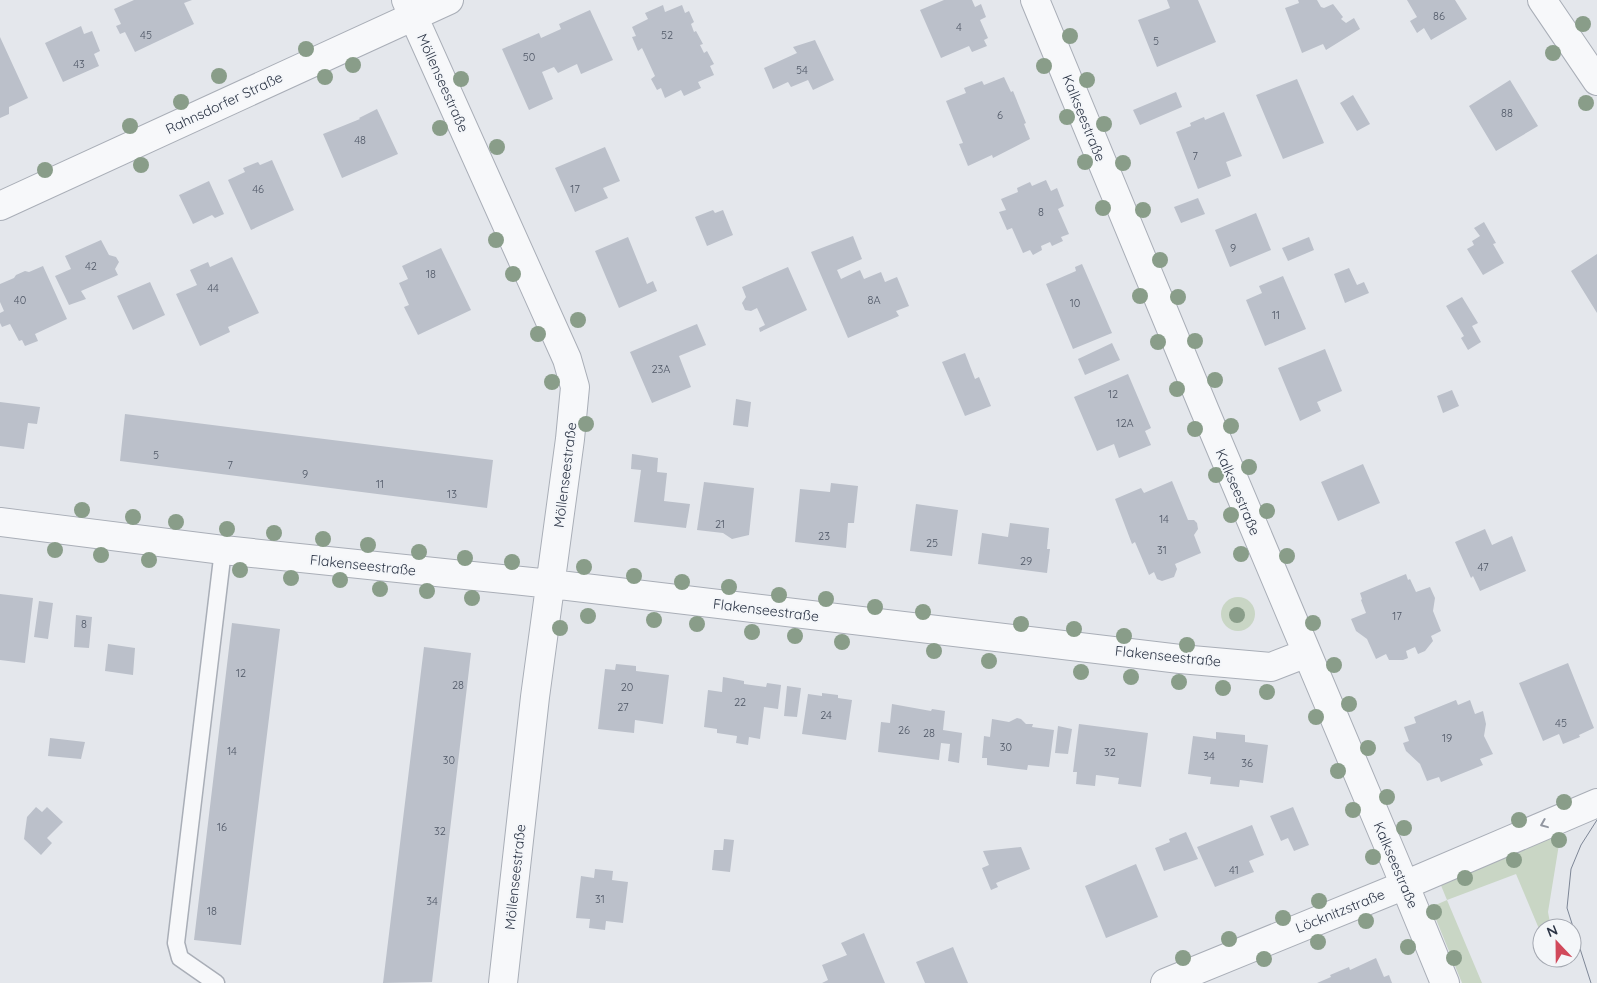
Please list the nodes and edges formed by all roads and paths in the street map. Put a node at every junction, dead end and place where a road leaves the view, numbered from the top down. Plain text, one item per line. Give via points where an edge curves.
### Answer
1 (449, 0) edge
2 (1035, 0) edge
3 (1542, 0) edge
4 (410, 8) edge
5 (1597, 81) edge
6 (0, 206) edge
7 (0, 522) edge
8 (223, 550) junction
9 (551, 584) junction
10 (1307, 653) junction
11 (1597, 803) edge
12 (1405, 885) junction
13 (216, 983) edge
14 (503, 983) edge
15 (1165, 983) edge
16 (1445, 983) edge

1 - 4 street, Rahnsdorfer Straße
2 - 10 street, Kalkseestraße
3 - 5 street
4 - 6 street, Rahnsdorfer Straße
4 - 9 street, Möllenseestraße via 567,359 575,387
7 - 8 street, Flakenseestraße
8 - 9 street, Flakenseestraße
8 - 13 lane via 176,943 180,958
9 - 10 street, Flakenseestraße via 1271,667
9 - 14 street, Möllenseestraße via 544,616
10 - 12 street, Kalkseestraße
11 -> 12 street, Löcknitzstraße
12 - 15 street, Löcknitzstraße
12 - 16 street, Kalkseestraße

